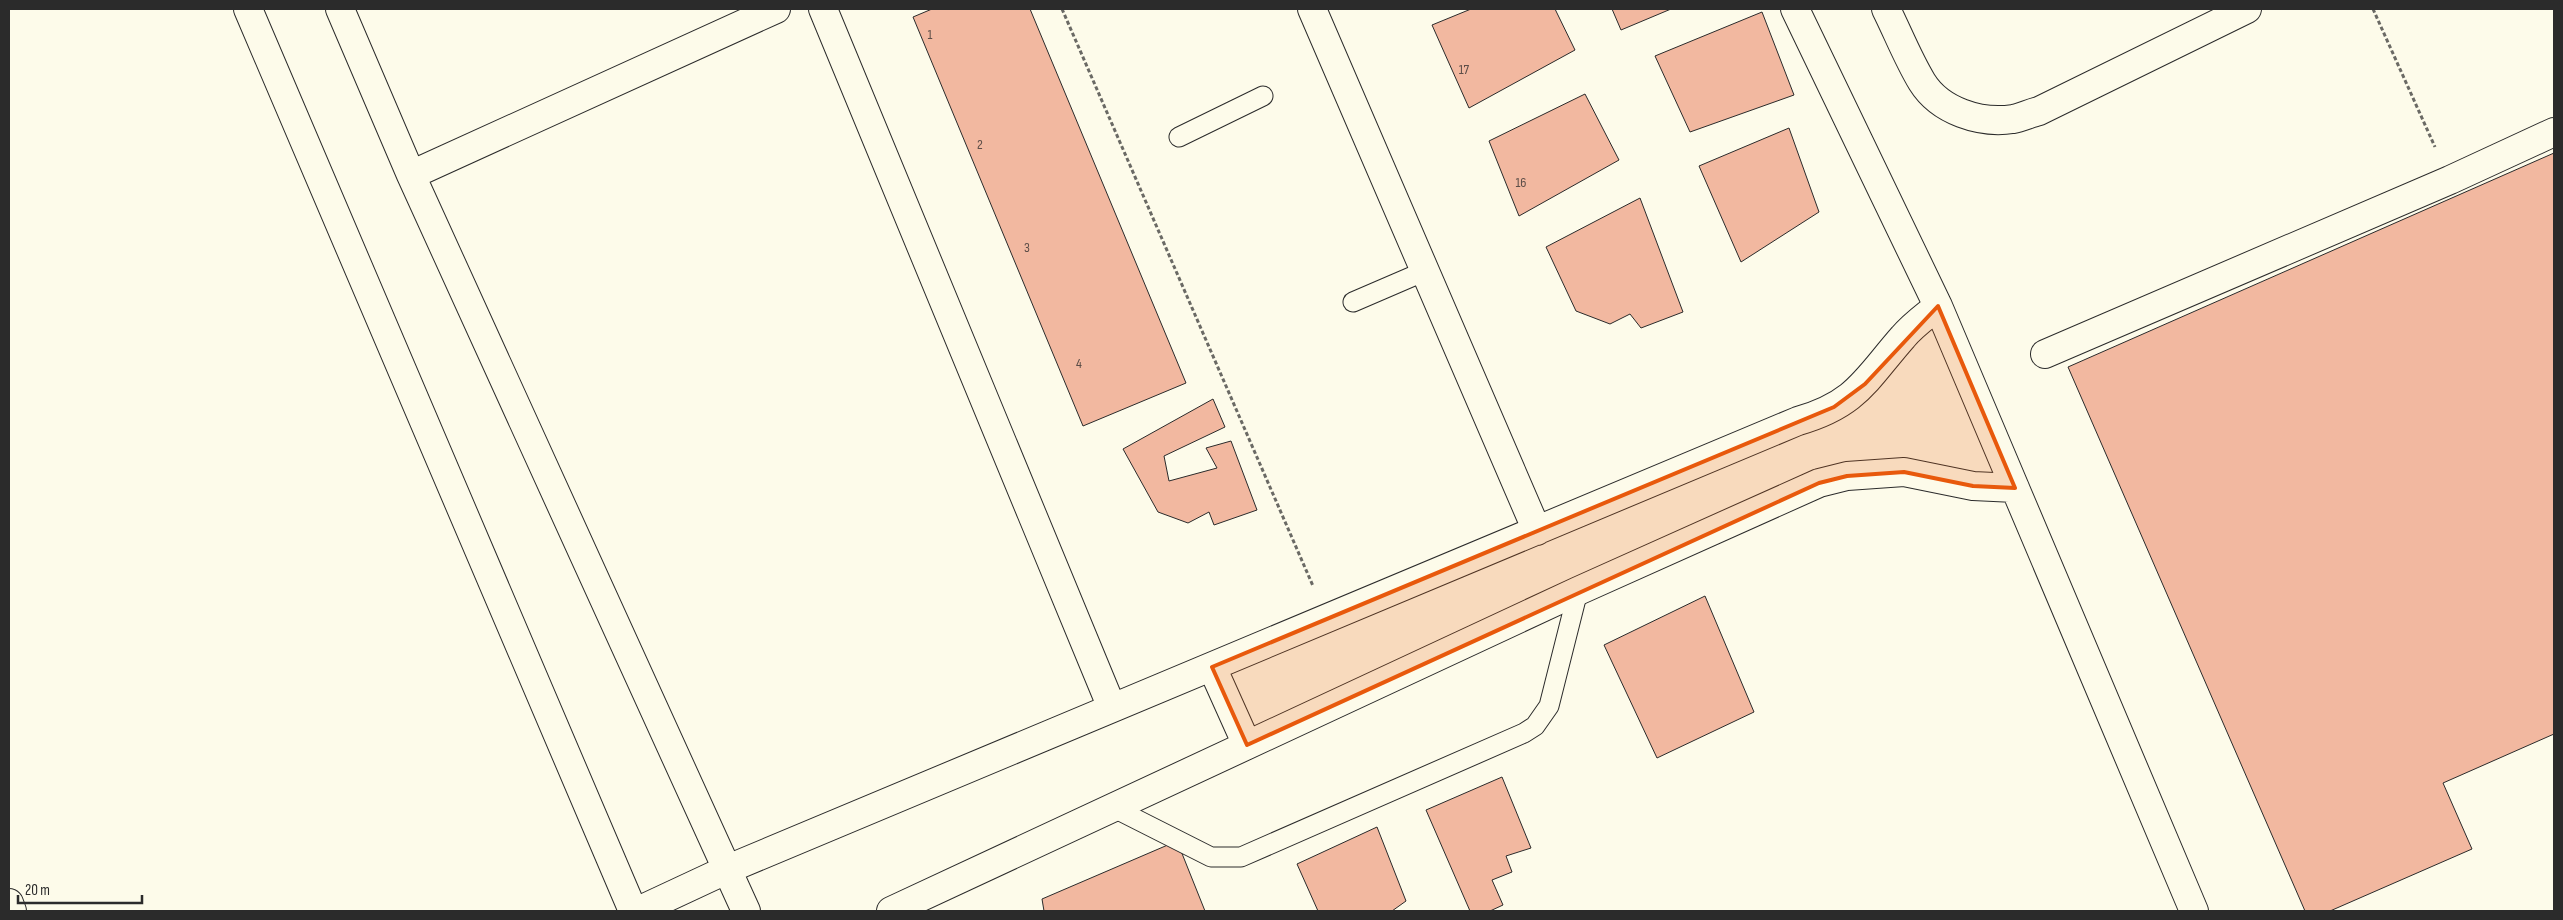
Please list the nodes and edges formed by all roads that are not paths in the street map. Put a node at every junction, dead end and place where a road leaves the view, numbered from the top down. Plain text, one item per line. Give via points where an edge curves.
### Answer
1 (248, 9) edge
2 (340, 9) edge
3 (776, 9) edge
4 (823, 9) edge
5 (1312, 9) edge
6 (1795, 9) edge
7 (1886, 9) edge
8 (2247, 9) edge
9 (1263, 96) dead end
10 (2554, 132) edge
11 (1179, 137) dead end
12 (412, 175) junction
13 (1425, 271) junction
14 (1353, 302) dead end
15 (1938, 306) junction
16 (2045, 354) dead end
17 (2015, 488) junction
18 (1537, 531) junction
19 (1578, 591) junction
20 (1212, 667) junction
21 (1112, 708) junction
22 (1247, 746) junction
23 (1114, 808) junction
24 (728, 869) junction
25 (9, 903) edge
26 (12, 911) edge
27 (633, 911) edge
28 (638, 911) edge
29 (746, 911) edge
30 (891, 911) edge
31 (2194, 911) edge

1 - 27 street
2 - 12 street
3 - 12 street
4 - 21 street
5 - 13 street
6 - 15 street
7 - 8 street via 1923,83 1941,102 1963,115 1988,120 2014,119 2038,111
9 - 11 lane
10 - 16 street
12 - 24 street
13 - 14 lane
13 - 18 street
15 - 17 street
15 - 18 street via 1905,335 1865,384 1834,407
17 - 19 street via 1973,486 1904,472 1847,476 1819,483
17 - 31 street
18 - 20 street
19 - 22 street
19 - 23 lane via 1549,706 1535,726 1524,733 1241,857 1211,857
20 - 21 street
20 - 22 street
21 - 24 street
22 - 23 street
23 - 30 street
24 - 28 street
24 - 29 street
25 - 26 street

